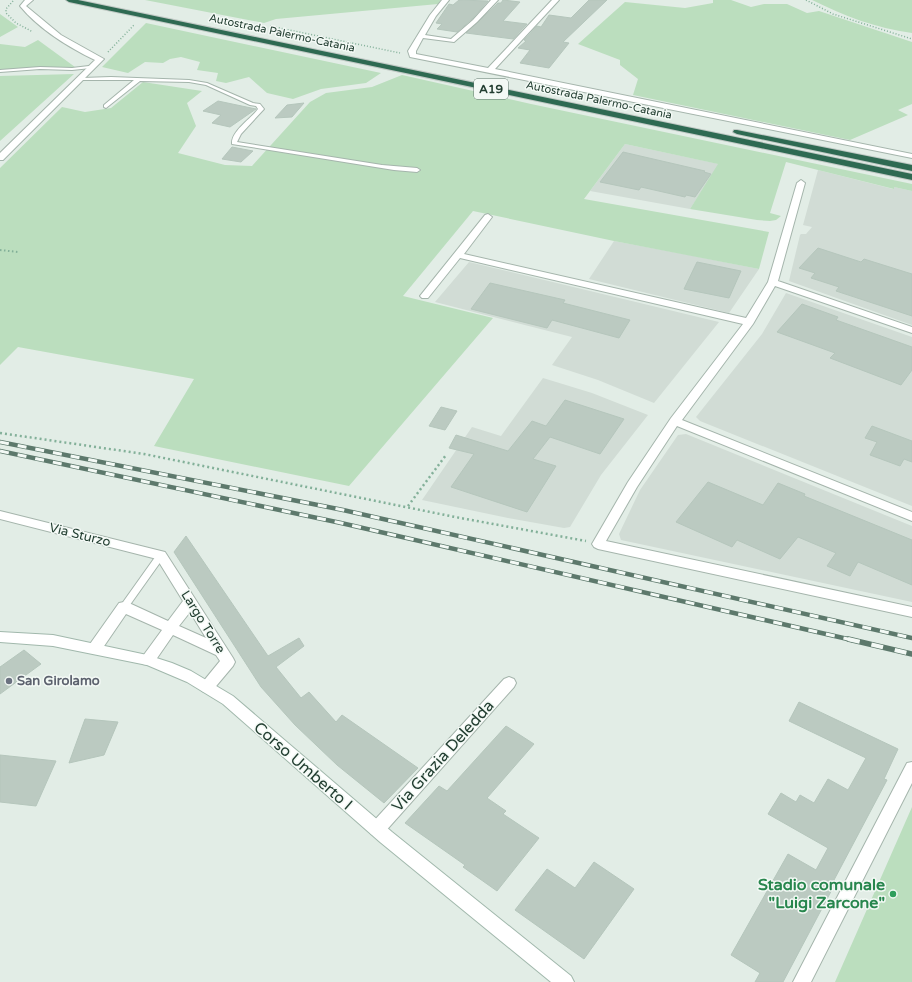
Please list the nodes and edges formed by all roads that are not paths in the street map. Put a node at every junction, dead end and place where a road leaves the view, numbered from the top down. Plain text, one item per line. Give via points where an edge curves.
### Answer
1 (69, 0) edge
2 (103, 0) edge
3 (446, 0) edge
4 (495, 0) edge
5 (556, 0) edge
6 (28, 1) edge
7 (421, 36) junction
8 (89, 67) dead end
9 (0, 71) edge
10 (489, 71) junction
11 (82, 79) junction
12 (139, 79) junction
13 (106, 106) dead end
14 (912, 156) edge
15 (0, 158) edge
16 (912, 168) edge
17 (417, 170) dead end
18 (912, 177) edge
19 (801, 183) dead end
20 (488, 217) dead end
21 (457, 255) junction
22 (773, 282) junction
23 (425, 296) dead end
24 (749, 322) junction
25 (912, 330) edge
26 (675, 421) junction
27 (0, 515) edge
28 (912, 517) edge
29 (161, 555) junction
30 (190, 601) junction
31 (124, 607) junction
32 (912, 612) edge
33 (169, 628) junction
34 (0, 637) edge
35 (95, 648) junction
36 (221, 651) junction
37 (148, 660) junction
38 (509, 683) dead end
39 (207, 687) junction
40 (912, 768) edge
41 (377, 829) junction
42 (565, 982) edge
43 (802, 982) edge

1 - 18 highway, Autostrada Palermo-Catania / A19
2 - 16 highway, Autostrada Palermo-Catania / A19
3 - 7 street via 433,15
4 - 7 street via 452,41
5 - 10 street
6 - 11 street via 23,6 64,41 100,59
7 - 10 street via 412,51 413,55
8 - 9 lane
10 - 14 street
11 - 12 lane
11 - 15 street
12 - 13 lane
12 - 17 lane via 207,84 258,105 261,109 235,137 234,143 388,168
19 - 22 street
20 - 21 street
21 - 23 street
21 - 24 street
22 - 24 street
22 - 25 street
24 - 26 street
26 - 28 street
26 - 32 street via 632,485 598,544
27 - 29 street, Via Sturzo
29 - 30 street, Largo Torre
29 - 31 lane
30 - 33 street
30 - 36 street, Largo Torre
31 - 33 street
31 - 35 street
33 - 36 street
33 - 37 street
34 - 35 street, Corso Umberto I via 38,638
35 - 37 street, Corso Umberto I
36 - 39 street, Largo Torre via 228,662
37 - 39 street, Corso Umberto I via 186,675
38 - 41 street, Via Grazia Deledda
39 - 41 street, Corso Umberto I via 228,700
40 - 43 street
41 - 42 street, Corso Umberto I

